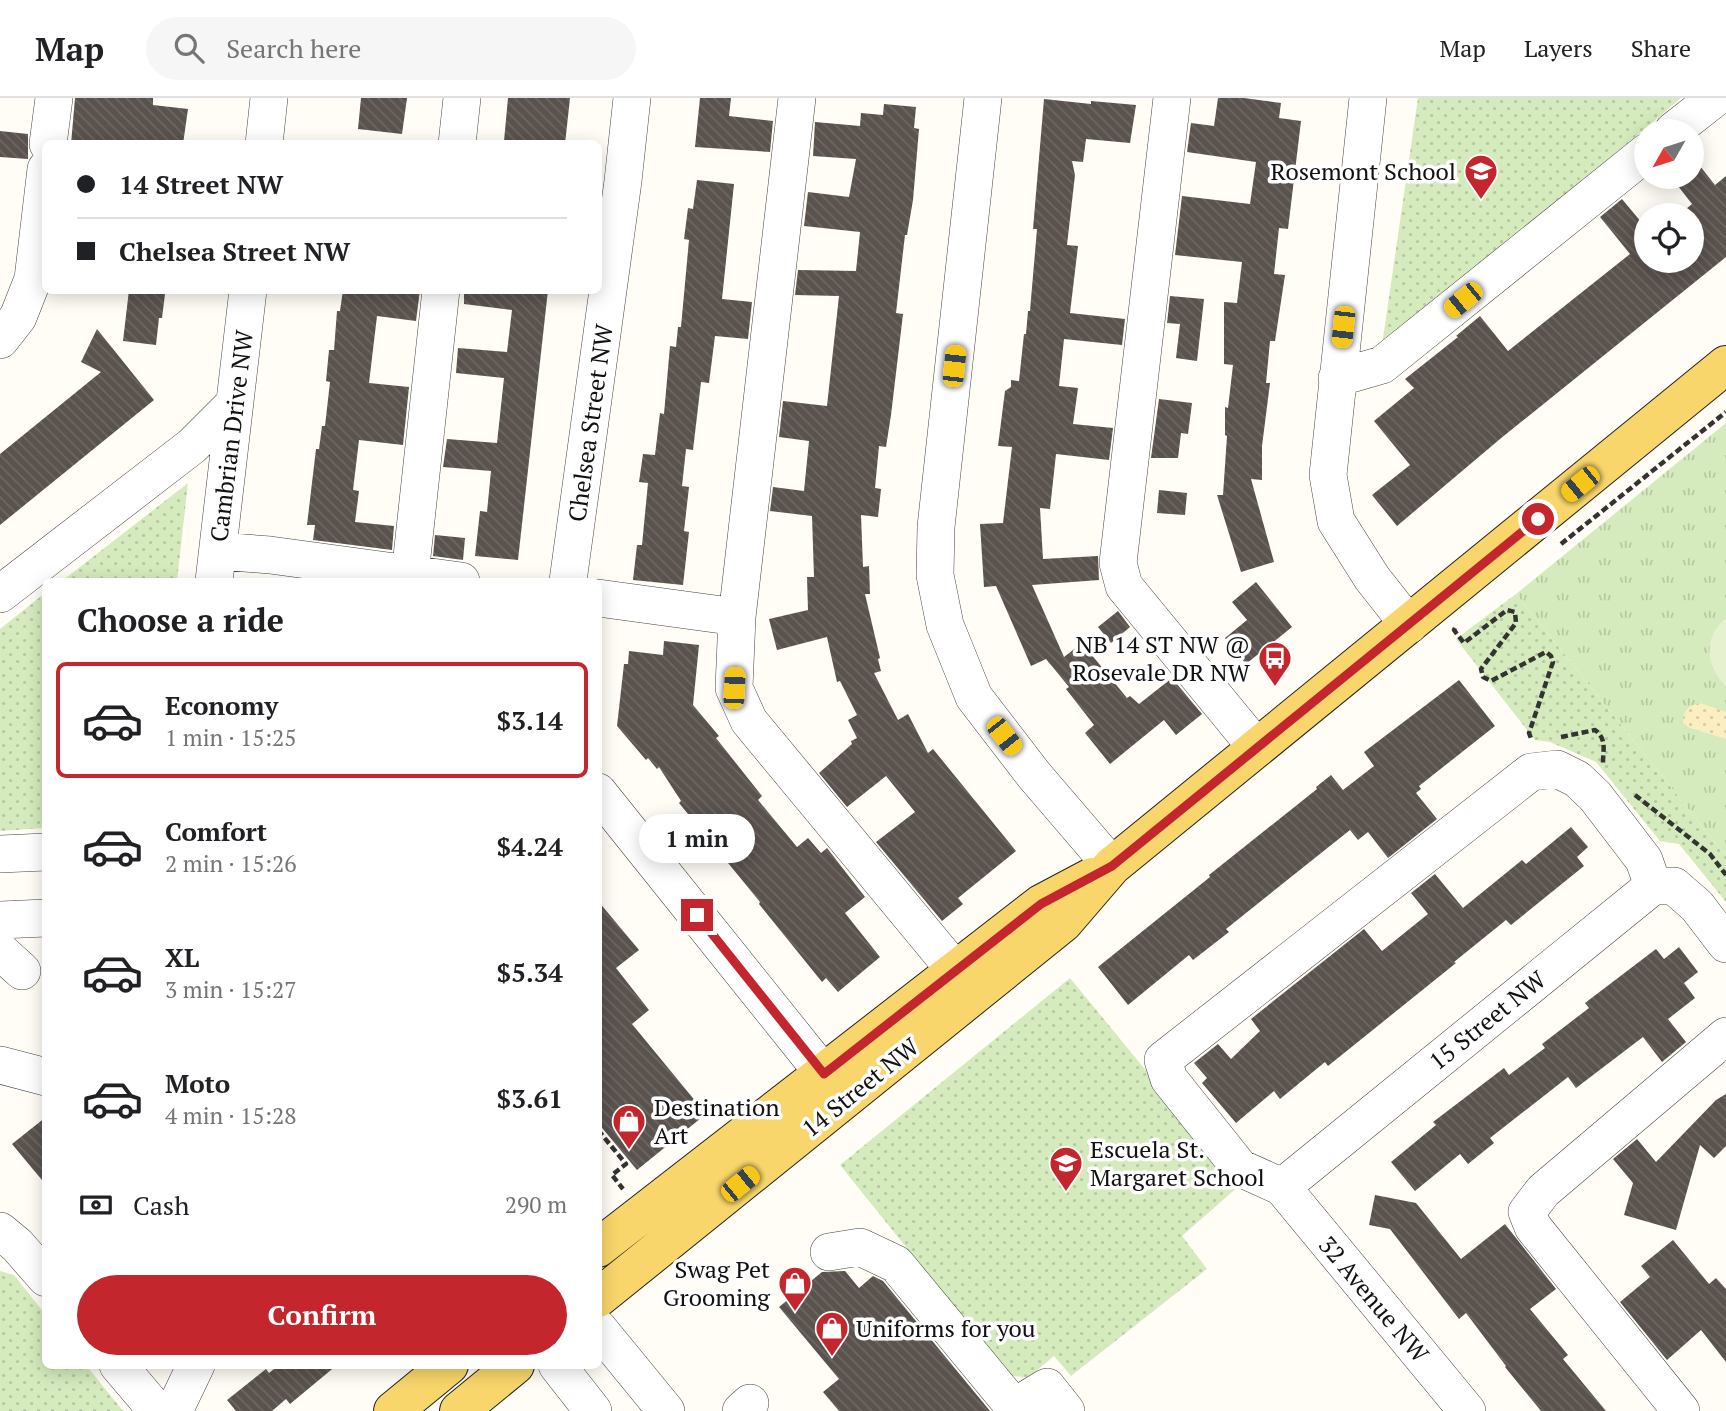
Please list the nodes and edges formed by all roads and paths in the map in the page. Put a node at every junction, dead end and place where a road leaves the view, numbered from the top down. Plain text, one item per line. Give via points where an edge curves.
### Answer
1 (54, 98) edge
2 (269, 98) edge
3 (462, 98) edge
4 (632, 98) edge
5 (797, 98) edge
6 (983, 98) edge
7 (1172, 98) edge
8 (1368, 98) edge
9 (1714, 98) edge
10 (1688, 119) edge
11 (49, 140) edge
12 (264, 140) edge
13 (457, 140) edge
14 (1634, 162) edge
15 (42, 203) edge
16 (248, 294) edge
17 (441, 294) edge
18 (0, 340) edge
19 (1726, 365) edge
20 (1337, 378) junction
21 (235, 403) junction
22 (1726, 412) edge
23 (1552, 551) dead end
24 (216, 566) edge
25 (410, 575) junction
26 (436, 578) edge
27 (568, 578) edge
28 (0, 594) edge
29 (602, 599) edge
30 (737, 617) junction
31 (1465, 621) dead end
32 (1409, 625) junction
33 (1560, 738) dead end
34 (1536, 743) dead end
35 (1257, 748) junction
36 (1603, 767) dead end
37 (1628, 790) dead end
38 (602, 797) edge
39 (42, 852) edge
40 (0, 854) edge
41 (1112, 866) junction
42 (1726, 875) edge
43 (1653, 886) junction
44 (42, 918) edge
45 (0, 920) edge
46 (1726, 944) edge
47 (955, 970) junction
48 (1726, 1036) edge
49 (0, 1065) edge
50 (824, 1074) junction
51 (42, 1076) edge
52 (602, 1135) edge
53 (612, 1175) dead end
54 (1282, 1187) junction
55 (613, 1230) edge
56 (0, 1231) edge
57 (829, 1252) dead end
58 (42, 1273) edge
59 (602, 1295) edge
60 (602, 1333) edge
61 (121, 1369) edge
62 (194, 1369) edge
63 (444, 1369) edge
64 (510, 1369) edge
65 (560, 1369) edge
66 (157, 1411) edge
67 (174, 1411) edge
68 (393, 1411) edge
69 (459, 1411) edge
70 (593, 1411) edge
71 (666, 1411) edge
72 (1066, 1411) edge
73 (1467, 1411) edge
74 (1681, 1411) edge

1 - 11 street
2 - 12 street
3 - 13 street
4 - 27 street, Chelsea Street NW
5 - 30 street
6 - 41 street via 936,527 935,575 945,625 974,696
7 - 35 street via 1118,563 1124,586
8 - 20 street
9 - 10 street
14 - 20 street via 1382,365
15 - 18 street via 33,279 18,317
16 - 21 street, Cambrian Drive NW
17 - 25 street
19 - 32 main road, 14 Street NW
20 - 32 street via 1328,475 1336,521 1371,578
21 - 24 street, Cambrian Drive NW
21 - 28 street via 192,446
22 - 23 path
24 - 25 street via 270,555
25 - 26 street
29 - 30 street
30 - 47 street via 734,688 749,721
31 - 34 path via 1454,630 1464,643 1507,610 1516,612 1516,623 1481,669 1483,677 1491,681 1546,652 1551,656 1553,662 1529,733
32 - 35 main road, 14 Street NW
33 - 36 path via 1595,730 1604,742
35 - 41 main road, 14 Street NW
37 - 42 path via 1710,854
38 - 50 street
39 - 40 street
41 - 47 main road, 14 Street NW via 1041,904
41 - 59 main road, 14 Street NW via 1063,923
43 - 46 street via 1674,886 1697,906
43 - 54 street, 15 Street NW
43 - 54 street via 1644,860 1577,779 1557,769 1531,772 1163,1060 1169,1079 1240,1168
44 - 45 street
47 - 50 main road, 14 Street NW
48 - 74 street via 1543,1191 1527,1212 1533,1227
49 - 51 street
50 - 55 main road, 14 Street NW via 759,1112
52 - 53 path via 626,1164
54 - 73 street, 32 Avenue NW
56 - 58 street
57 - 72 street via 860,1247 896,1264 1014,1407 1047,1387
60 - 71 street
61 - 66 street
62 - 67 street
63 - 68 main road
64 - 69 main road
65 - 70 street

